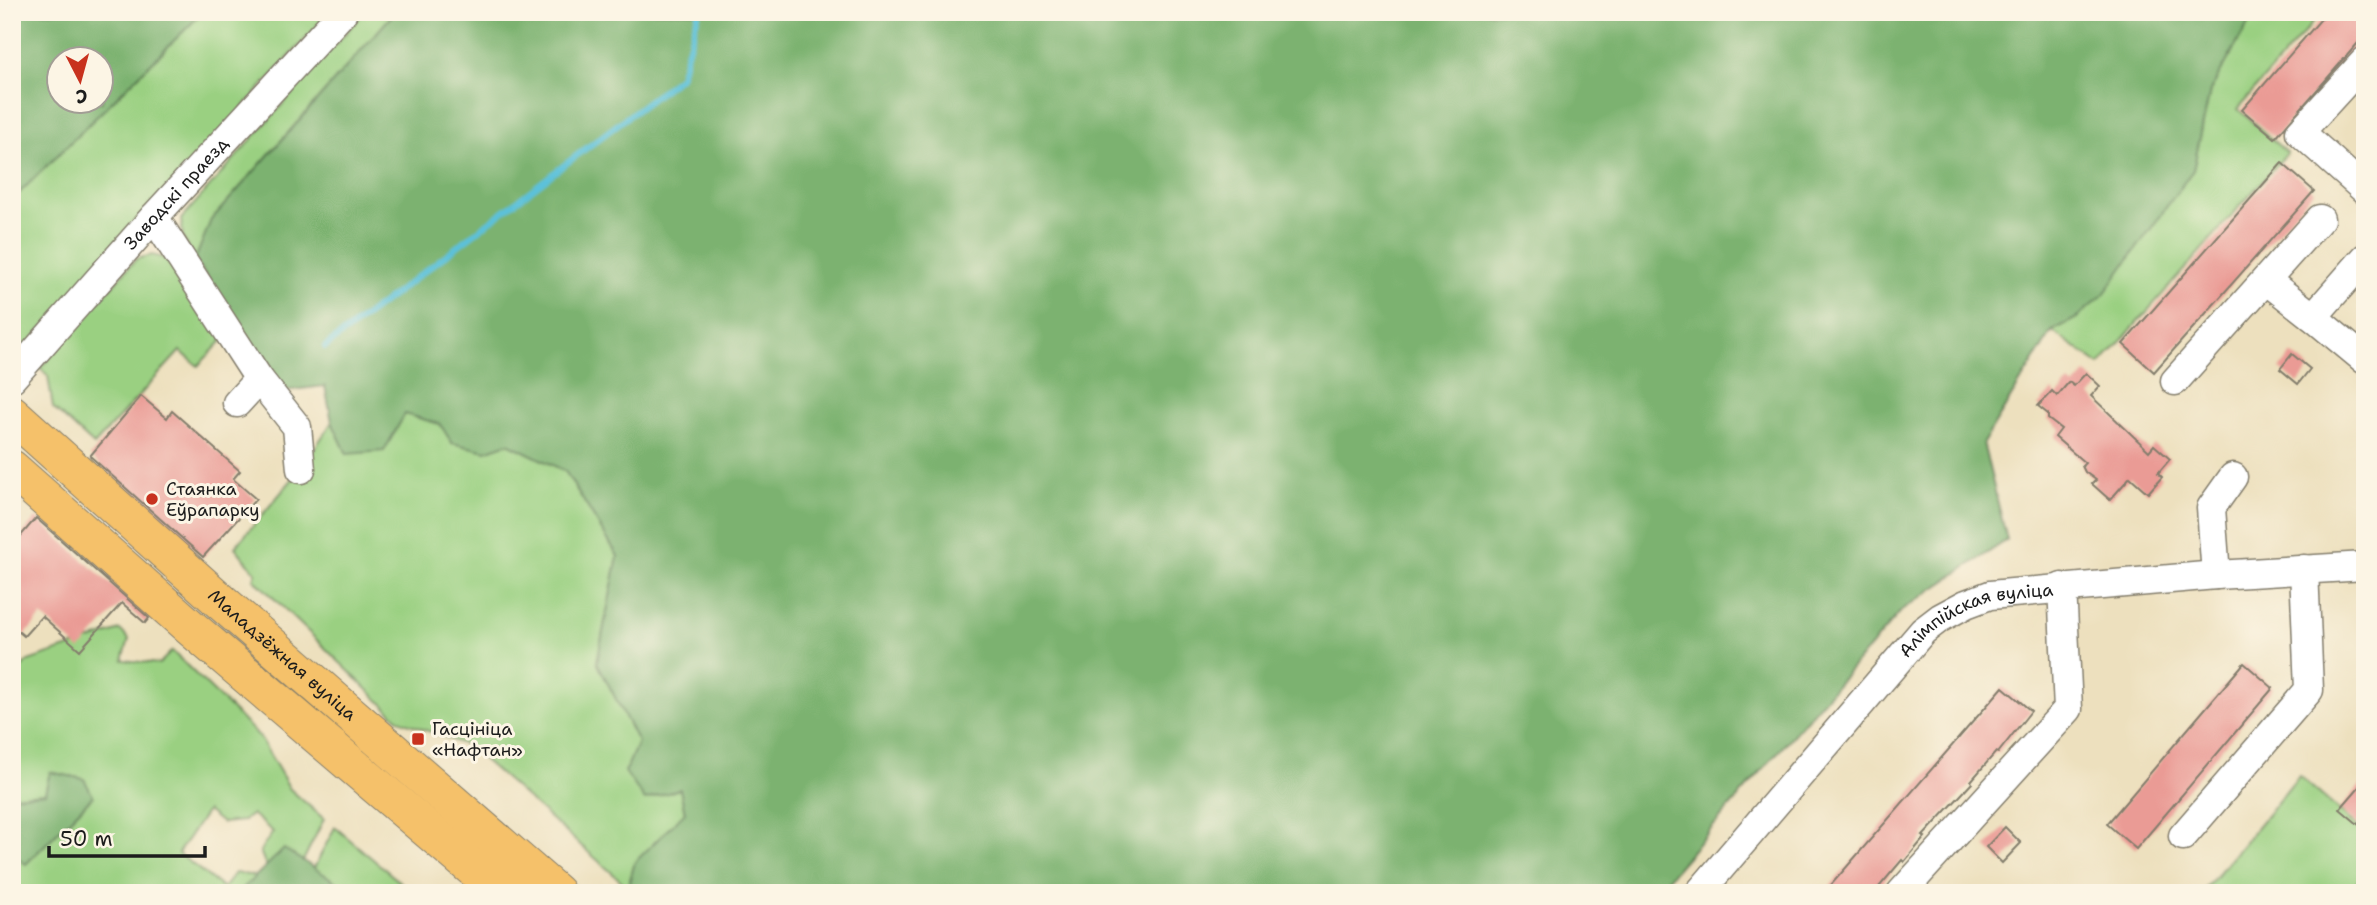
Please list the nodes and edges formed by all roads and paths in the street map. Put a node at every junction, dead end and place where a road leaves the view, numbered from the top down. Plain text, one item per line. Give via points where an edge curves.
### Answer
1 (344, 12) edge
2 (2365, 61) edge
3 (2365, 190) edge
4 (154, 217) junction
5 (2320, 219) dead end
6 (2365, 258) edge
7 (2266, 280) junction
8 (2313, 317) junction
9 (2365, 360) edge
10 (12, 378) edge
11 (259, 379) junction
12 (2175, 381) dead end
13 (237, 403) dead end
14 (12, 414) edge
15 (301, 468) dead end
16 (15, 471) edge
17 (2233, 477) dead end
18 (2365, 565) edge
19 (2304, 569) junction
20 (2216, 575) junction
21 (2062, 587) junction
22 (2183, 836) dead end
23 (502, 893) edge
24 (556, 893) edge
25 (1699, 893) edge
26 (1900, 893) edge

1 - 4 street, Заводскі праезд
2 - 3 street via 2300,132
4 - 10 street, Заводскі праезд
4 - 11 street
5 - 7 street
6 - 8 street
7 - 8 street
7 - 12 street
8 - 9 street
11 - 13 street
11 - 15 street via 297,427
14 - 24 main road, Маладзёжная вуліца
16 - 23 main road
17 - 20 street via 2211,508
18 - 19 street, Алімпійская вуліца
19 - 20 street, Алімпійская вуліца
19 - 22 street via 2309,690
20 - 21 street, Алімпійская вуліца
21 - 25 street, Алімпійская вуліца via 1990,595 1923,631
21 - 26 street via 2068,709

